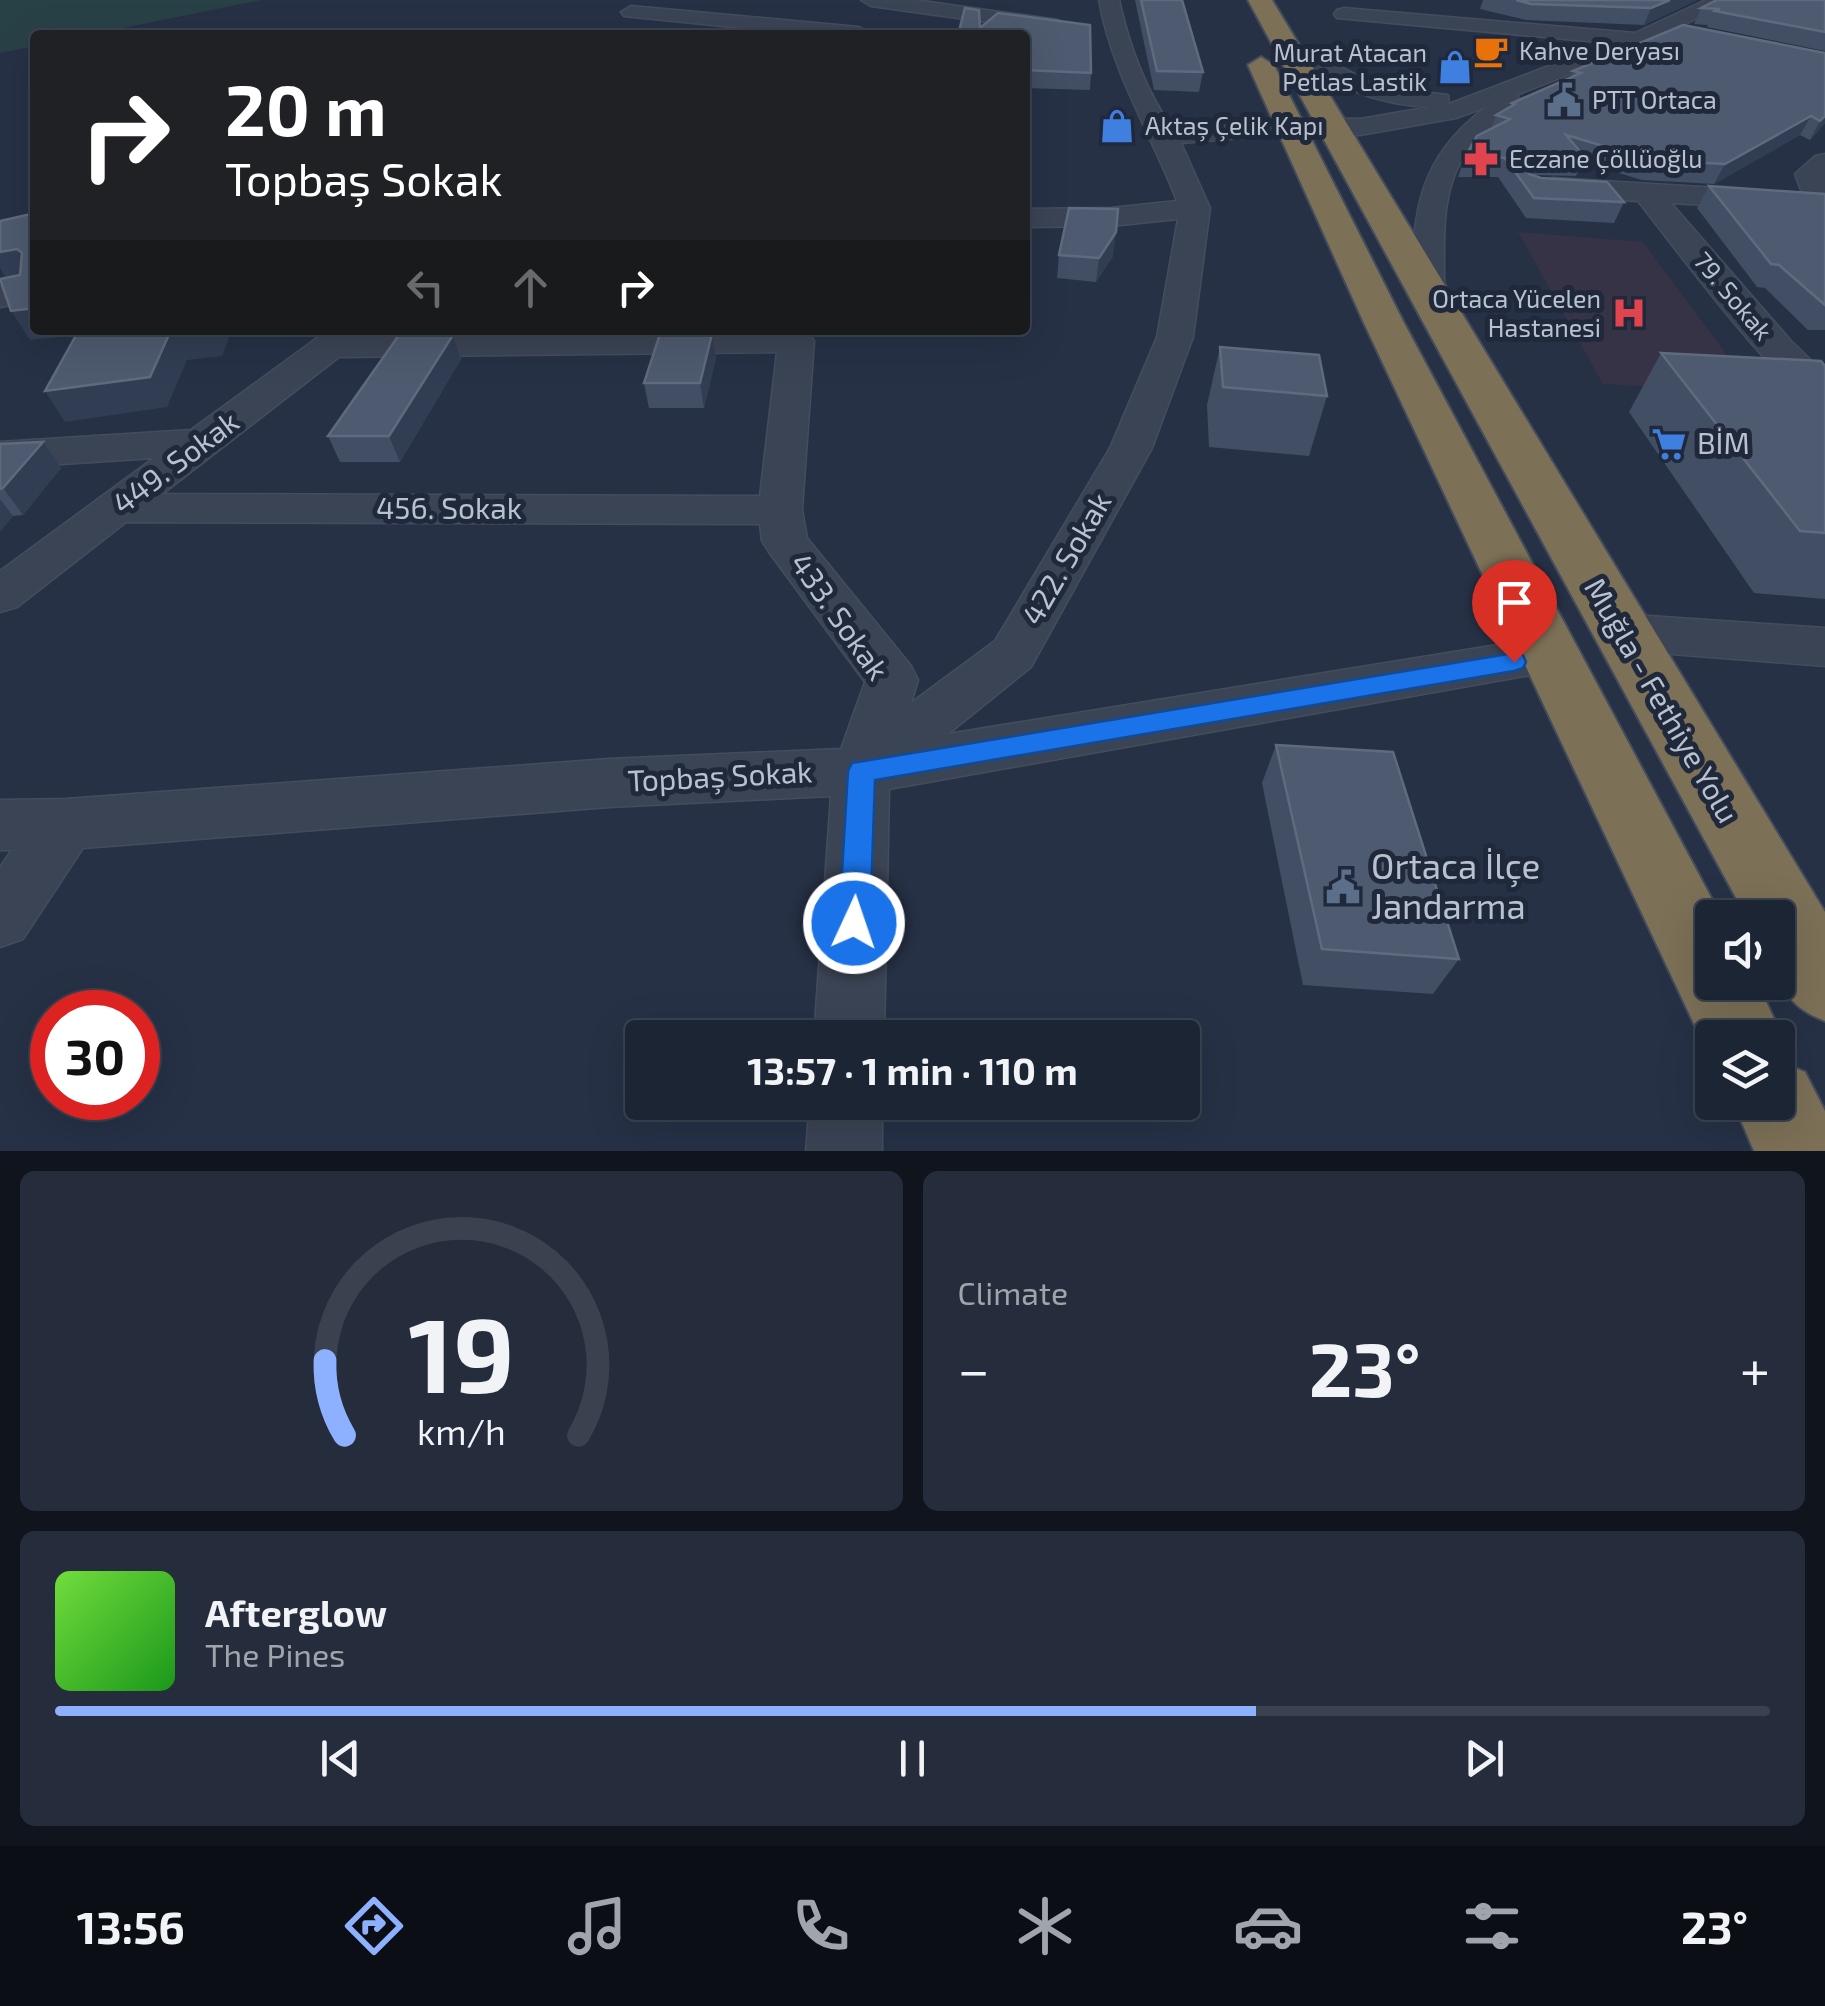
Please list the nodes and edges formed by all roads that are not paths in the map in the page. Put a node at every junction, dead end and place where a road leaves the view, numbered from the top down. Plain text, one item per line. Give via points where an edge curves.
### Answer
1 (667, 0) edge
2 (859, 0) edge
3 (871, 0) edge
4 (1260, 0) edge
5 (1456, 0) edge
6 (1722, 0) edge
7 (1344, 14) dead end
8 (1413, 19) junction
9 (1100, 24) edge
10 (1661, 28) junction
11 (817, 30) edge
12 (858, 30) edge
13 (1697, 36) edge
14 (1248, 38) dead end
15 (1639, 39) junction
16 (1290, 48) junction
17 (1530, 82) junction
18 (1498, 110) junction
19 (1317, 136) junction
20 (1169, 144) junction
21 (1825, 162) edge
22 (1534, 186) edge
23 (1646, 192) junction
24 (1823, 204) edge
25 (1195, 208) junction
26 (1030, 218) edge
27 (30, 292) edge
28 (1428, 296) junction
29 (0, 297) edge
30 (342, 338) edge
31 (1778, 349) junction
32 (1825, 353) edge
33 (1825, 396) edge
34 (202, 442) junction
35 (0, 455) edge
36 (119, 508) junction
37 (780, 510) junction
38 (0, 595) edge
39 (1620, 632) junction
40 (1825, 647) edge
41 (1552, 655) junction
42 (861, 771) junction
43 (66, 824) junction
44 (0, 825) edge
45 (0, 918) edge
46 (1695, 942) edge
47 (1825, 984) edge
48 (850, 1020) edge
49 (845, 1120) edge
50 (1784, 1120) edge
51 (844, 1151) edge
52 (1799, 1151) edge

1 - 11 street via 631,12
2 - 12 street
3 - 9 street
4 - 16 highway, Muğla - Fethiye Yolu
5 - 8 street
6 - 10 street
7 - 8 street
8 - 15 street
9 - 20 street
10 - 13 street
10 - 15 street
14 - 19 highway, Muğla - Fethiye Yolu
15 - 17 street
16 - 17 street via 1332,77 1409,100 1454,100
16 - 19 highway, Muğla - Fethiye Yolu
17 - 18 street
17 - 19 street via 1456,110
18 - 19 street via 1423,142
18 - 28 street via 1458,144 1440,176 1432,201
19 - 20 street
19 - 28 highway, Muğla - Fethiye Yolu
19 - 41 highway, Muğla - Fethiye Yolu via 1383,321
20 - 25 street
21 - 24 street via 1809,174
22 - 23 street
23 - 24 street
23 - 31 street, 79. Sokak
25 - 26 street
25 - 42 street, 422. Sokak via 1175,336 1131,448 1013,654
27 - 29 street
28 - 39 highway, Muğla - Fethiye Yolu
30 - 34 street, 449. Sokak
30 - 37 street, 433. Sokak via 796,341
31 - 32 street
31 - 33 street, 79. Sokak
34 - 35 street
34 - 36 street, 449. Sokak
36 - 37 street, 456. Sokak
36 - 38 street, 449. Sokak
37 - 42 street, 433. Sokak via 785,541 892,680
39 - 40 street
39 - 47 highway, Muğla - Fethiye Yolu
41 - 42 street, Topbaş Sokak
41 - 46 highway, Muğla - Fethiye Yolu
42 - 43 street, Topbaş Sokak via 609,782
42 - 48 street
43 - 44 street, Topbaş Sokak
43 - 45 street
49 - 51 street
50 - 52 highway

